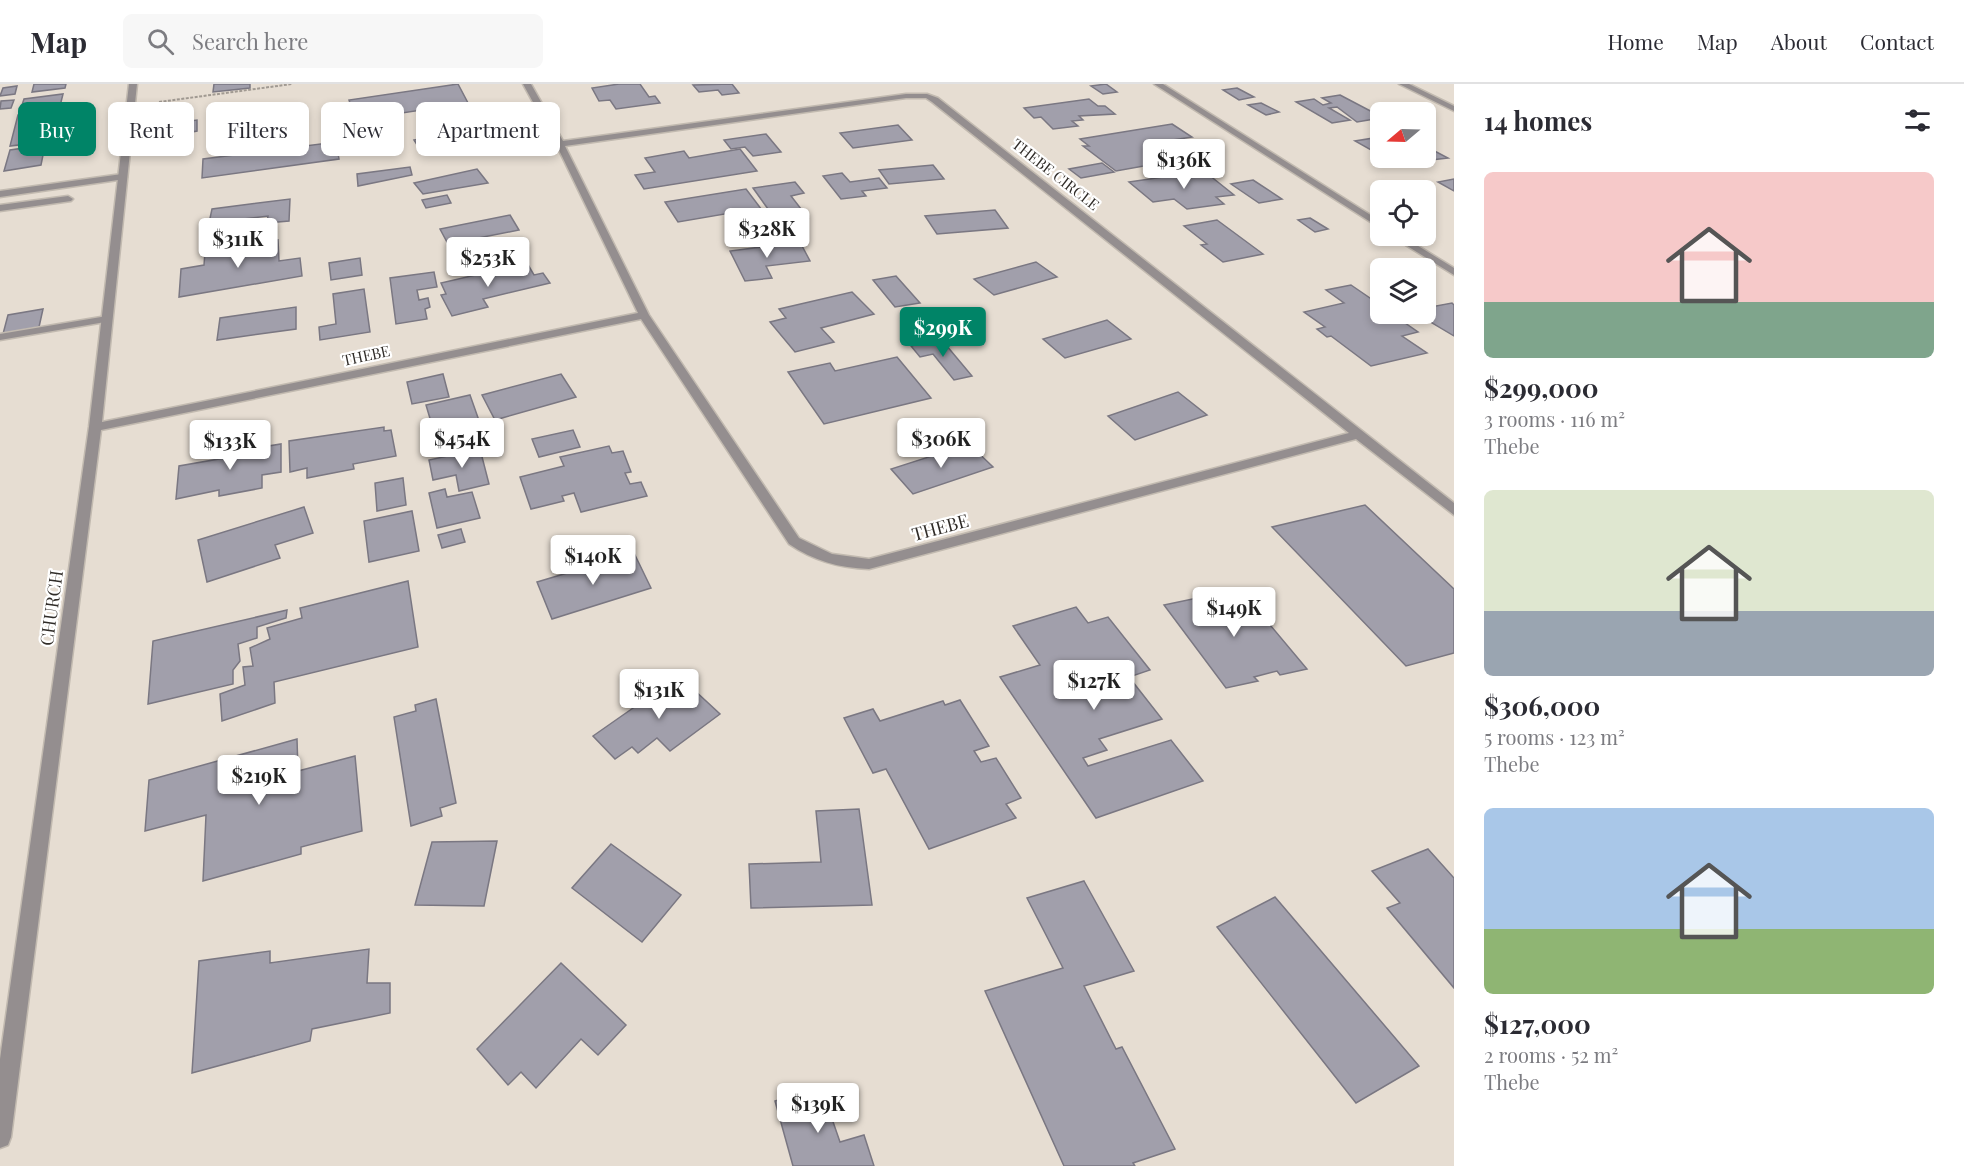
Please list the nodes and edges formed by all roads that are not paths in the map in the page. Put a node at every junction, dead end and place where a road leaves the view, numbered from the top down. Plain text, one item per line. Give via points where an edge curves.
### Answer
1 (133, 84) edge
2 (527, 84) edge
3 (1158, 84) edge
4 (1403, 84) edge
5 (537, 102) edge
6 (1454, 109) edge
7 (560, 144) joint
8 (122, 177) junction
9 (0, 194) edge
10 (68, 199) dead end
11 (0, 208) edge
12 (1370, 219) edge
13 (1412, 246) edge
14 (1454, 272) edge
15 (644, 315) junction
16 (107, 319) junction
17 (0, 337) edge
18 (95, 427) junction
19 (1361, 434) junction
20 (1454, 510) edge
21 (0, 1137) edge

1 - 8 street, CHURCH
2 - 5 street, THEBE
3 - 12 street
4 - 6 street
7 - 15 street, THEBE
7 - 19 street, THEBE CIRCLE via 927,96
8 - 9 street
8 - 16 street, CHURCH
10 - 11 street
13 - 14 street
15 - 18 street, THEBE
15 - 19 street, THEBE via 794,541 815,555 841,563 869,564
16 - 17 street
16 - 18 street, CHURCH
18 - 21 street, CHURCH
19 - 20 street, THEBE CIRCLE

